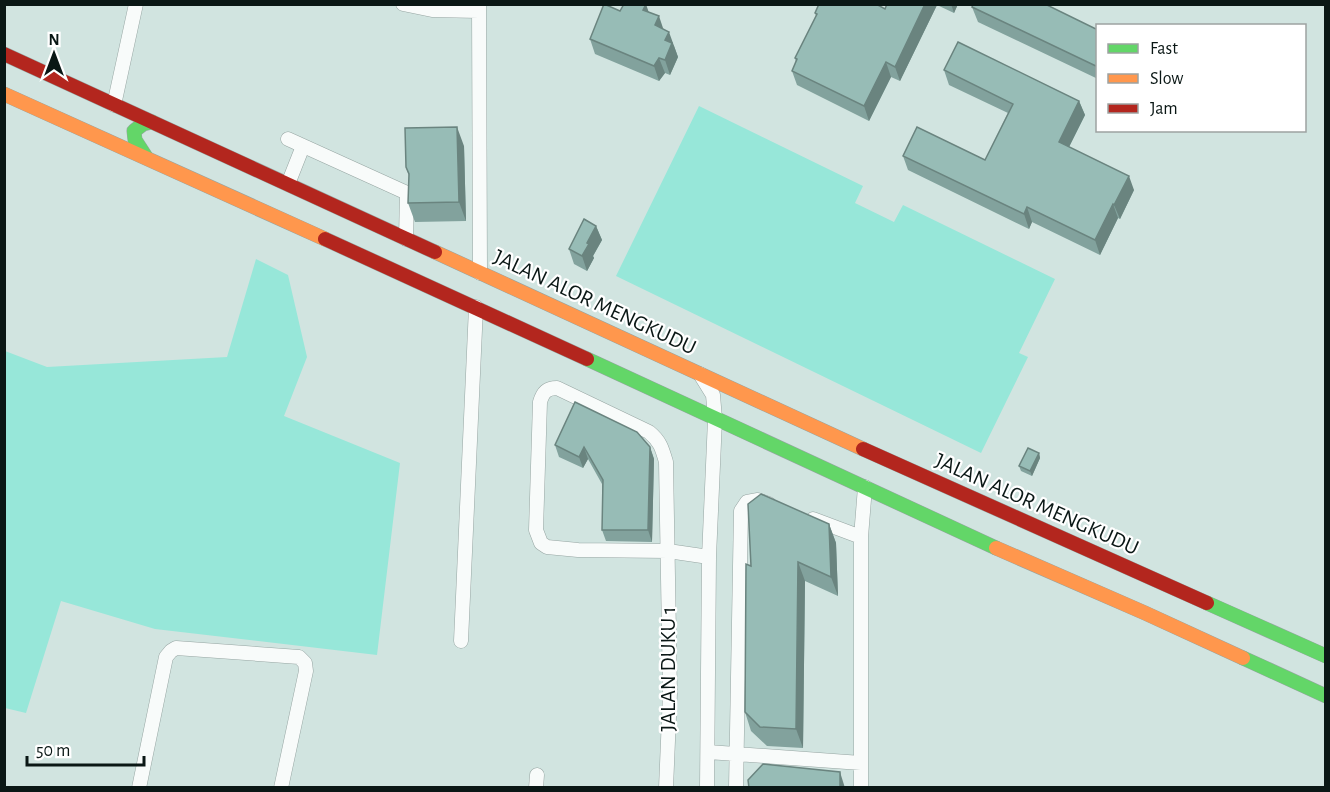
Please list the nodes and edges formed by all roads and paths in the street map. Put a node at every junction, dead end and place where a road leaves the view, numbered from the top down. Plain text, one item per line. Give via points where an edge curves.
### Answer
1 (136, 4) edge
2 (403, 4) edge
3 (479, 8) edge
4 (4, 54) edge
5 (4, 94) edge
6 (114, 105) junction
7 (152, 122) junction
8 (288, 139) dead end
9 (303, 146) junction
10 (146, 157) junction
11 (288, 184) junction
12 (406, 239) junction
13 (480, 273) junction
14 (476, 307) junction
15 (700, 374) junction
16 (715, 419) junction
17 (865, 487) junction
18 (779, 507) edge
19 (799, 514) edge
20 (861, 537) junction
21 (668, 551) junction
22 (709, 557) junction
23 (461, 641) dead end
24 (1326, 656) edge
25 (1326, 696) edge
26 (708, 752) junction
27 (737, 754) junction
28 (861, 763) junction
29 (139, 788) edge
30 (281, 788) edge
31 (666, 788) edge
32 (707, 788) edge
33 (736, 788) edge
34 (861, 788) edge

1 - 6 street
2 - 3 street via 432,10
3 - 13 street
4 - 6 main road, JALAN ALOR MENGKUDU
5 - 10 main road
6 - 7 main road, JALAN ALOR MENGKUDU
7 - 10 main road via 139,125 133,134
7 - 11 main road, JALAN ALOR MENGKUDU
8 - 9 street
9 - 11 street
9 - 12 street via 407,193
10 - 14 main road
11 - 12 main road, JALAN ALOR MENGKUDU
12 - 13 main road, JALAN ALOR MENGKUDU
13 - 15 main road, JALAN ALOR MENGKUDU
14 - 16 main road
14 - 23 street
15 - 16 street via 713,394
15 - 24 main road, JALAN ALOR MENGKUDU
16 - 17 main road
16 - 22 street
17 - 20 street
17 - 25 main road
18 - 27 street via 758,500 747,502 741,511
19 - 20 street
20 - 28 street
21 - 21 street, JALAN DUKU 1 via 578,550 541,543 536,530 540,402 549,388 557,388 657,439 666,462
21 - 22 street
21 - 31 street, JALAN DUKU 1 via 670,693
22 - 26 street
26 - 27 street
26 - 32 street
27 - 28 street
27 - 33 street
28 - 34 street
29 - 30 street via 166,657 176,648 299,657 305,663

